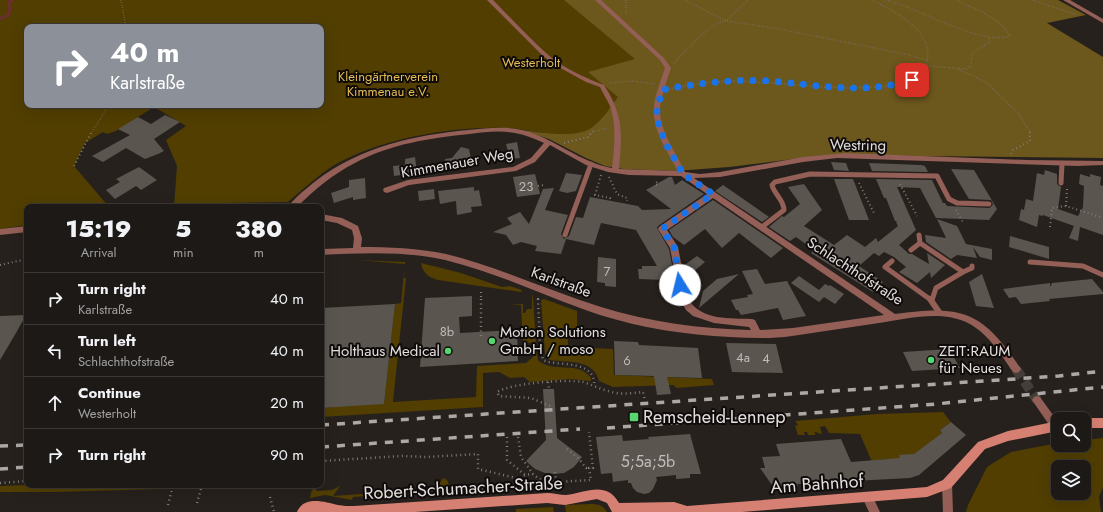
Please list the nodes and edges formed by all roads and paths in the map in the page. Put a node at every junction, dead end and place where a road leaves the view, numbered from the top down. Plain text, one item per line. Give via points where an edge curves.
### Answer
1 (121, 0) edge
2 (490, 0) edge
3 (598, 0) edge
4 (626, 0) edge
5 (686, 0) edge
6 (748, 0) edge
7 (872, 0) edge
8 (886, 0) edge
9 (956, 0) edge
10 (1032, 0) edge
11 (1066, 0) edge
12 (1077, 16) dead end
13 (726, 21) junction
14 (1103, 21) edge
15 (125, 24) edge
16 (626, 26) junction
17 (989, 38) junction
18 (928, 61) junction
19 (927, 66) junction
20 (668, 68) junction
21 (958, 69) junction
22 (602, 86) junction
23 (663, 88) junction
24 (107, 108) edge
25 (617, 126) junction
26 (548, 143) junction
27 (556, 146) junction
28 (1017, 163) junction
29 (591, 164) junction
30 (1062, 164) junction
31 (1102, 165) edge
32 (74, 166) dead end
33 (602, 171) dead end
34 (612, 172) junction
35 (683, 174) junction
36 (856, 175) junction
37 (896, 176) junction
38 (1061, 183) joint
39 (544, 185) dead end
40 (538, 186) dead end
41 (386, 190) dead end
42 (713, 194) junction
43 (610, 200) dead end
44 (627, 201) dead end
45 (295, 204) edge
46 (989, 204) dead end
47 (1066, 206) junction
48 (874, 213) dead end
49 (917, 216) dead end
50 (324, 218) edge
51 (1103, 218) edge
52 (762, 227) junction
53 (1050, 227) dead end
54 (24, 229) edge
55 (0, 232) edge
56 (566, 235) dead end
57 (919, 235) dead end
58 (920, 243) junction
59 (357, 250) junction
60 (912, 250) dead end
61 (324, 252) edge
62 (24, 260) edge
63 (892, 261) dead end
64 (1030, 262) dead end
65 (0, 265) edge
66 (972, 266) dead end
67 (963, 272) junction
68 (1103, 275) edge
69 (542, 290) junction
70 (481, 292) dead end
71 (932, 300) junction
72 (939, 312) junction
73 (895, 318) junction
74 (757, 334) junction
75 (481, 339) dead end
76 (1016, 369) tunnel mouth
77 (548, 382) junction
78 (594, 386) junction
79 (549, 389) dead end
80 (645, 400) dead end
81 (1037, 400) tunnel mouth
82 (550, 406) dead end
83 (1051, 418) edge
84 (1091, 423) edge
85 (1103, 423) edge
86 (1051, 427) edge
87 (589, 432) dead end
88 (518, 437) dead end
89 (506, 438) dead end
90 (567, 449) dead end
91 (324, 461) edge
92 (589, 468) junction
93 (554, 472) dead end
94 (532, 474) junction
95 (525, 475) junction
96 (520, 479) junction
97 (539, 479) junction
98 (24, 481) edge
99 (556, 482) junction
100 (0, 483) edge
101 (948, 484) junction
102 (172, 488) edge
103 (201, 488) edge
104 (478, 488) dead end
105 (520, 488) junction
106 (270, 497) dead end
107 (867, 498) junction
108 (197, 503) dead end
109 (168, 505) dead end
110 (618, 510) edge
111 (274, 512) edge
112 (302, 512) edge
113 (686, 512) edge
114 (875, 512) edge
115 (948, 512) edge

1 - 15 path
2 - 22 street via 557,64
3 - 16 street
4 - 16 path
5 - 13 path
6 - 13 path
7 - 18 path via 916,29 927,45
8 - 17 path
9 - 17 path via 1005,27 1010,36 1007,39
10 - 12 path
11 - 14 street
13 - 18 path via 774,28 910,55
13 - 20 path via 717,23 701,35
16 - 20 street
17 - 21 path via 990,42 972,53 971,66 967,69
18 - 19 path
19 - 21 path
19 - 23 path via 922,74 912,80 870,89 726,80
20 - 23 street
21 - 28 path via 986,82 1018,113 1030,131 1030,141 1011,153
22 - 23 path via 617,81 638,81
22 - 25 street via 613,106
23 - 35 street via 657,111 659,127
24 - 32 path
25 - 27 path via 593,131 588,137
25 - 34 street
26 - 27 street, Kimmenauer Weg
26 - 41 street, Kimmenauer Weg via 533,160 514,169 408,183
26 - 45 street, Kimmenauer Weg via 509,130 449,134 406,142 361,156 342,166 318,182
27 - 29 street, Kimmenauer Weg
28 - 30 street, Westring
28 - 35 street, Westring via 836,156 703,176
29 - 34 street, Kimmenauer Weg
29 - 56 lane
30 - 31 street, Westring
30 - 38 lane
33 - 43 path via 595,195
34 - 35 street, Westring
34 - 44 path via 608,178 617,194 627,198
35 - 42 street, Schlachthofstraße
36 - 37 lane
36 - 48 path
36 - 52 lane via 810,174 775,182 772,185 773,190 784,205 784,210
37 - 46 lane via 937,176 949,199 957,203
37 - 49 path
38 - 47 path via 1067,187
39 - 40 path
42 - 52 street, Schlachthofstraße
42 - 74 street via 662,229 674,247 684,300 698,316 752,323
47 - 51 path
47 - 53 path via 1052,208
50 - 59 street via 339,220 355,228 358,238
52 - 73 street, Schlachthofstraße
54 - 55 street
57 - 58 lane
58 - 60 lane
58 - 67 lane
59 - 61 street, Karlstraße
59 - 69 street, Karlstraße via 403,251 446,258 487,269
62 - 65 path
63 - 71 lane, Schlachthofstraße via 885,267
64 - 68 lane via 1083,266
66 - 67 lane
67 - 71 lane via 936,288
69 - 74 street, Karlstraße via 608,314 652,324
69 - 78 path via 537,305 542,357 550,364 570,364 587,370 594,375
70 - 75 path
71 - 72 lane, Schlachthofstraße
72 - 73 street, Schlachthofstraße
72 - 76 street, Schlachthofstraße via 958,315 983,327 995,339
73 - 74 street, Karlstraße
77 - 78 path via 572,381
77 - 79 path
77 - 82 path via 501,388 497,393 499,396 531,398
78 - 80 path via 617,393 643,392
81 - 83 street
84 - 85 street
86 - 101 street via 982,444
87 - 92 path via 593,468
88 - 94 path via 521,457
89 - 95 path via 507,460
90 - 92 path
91 - 96 path via 478,454 478,468
92 - 99 path via 590,480
93 - 99 path
94 - 95 path
94 - 97 path
95 - 96 path
96 - 105 path
97 - 99 path
97 - 105 path via 535,486
98 - 100 path
101 - 107 street, Am Bahnhof via 917,494
101 - 115 street
102 - 109 path
103 - 108 path
104 - 105 path
106 - 111 path
107 - 113 street, Am Bahnhof
107 - 114 street
110 - 112 street, Robert-Schumacher-Straße via 606,496 597,494 565,500 517,499 354,511 316,505
110 - 113 street, Am Bahnhof via 674,507

